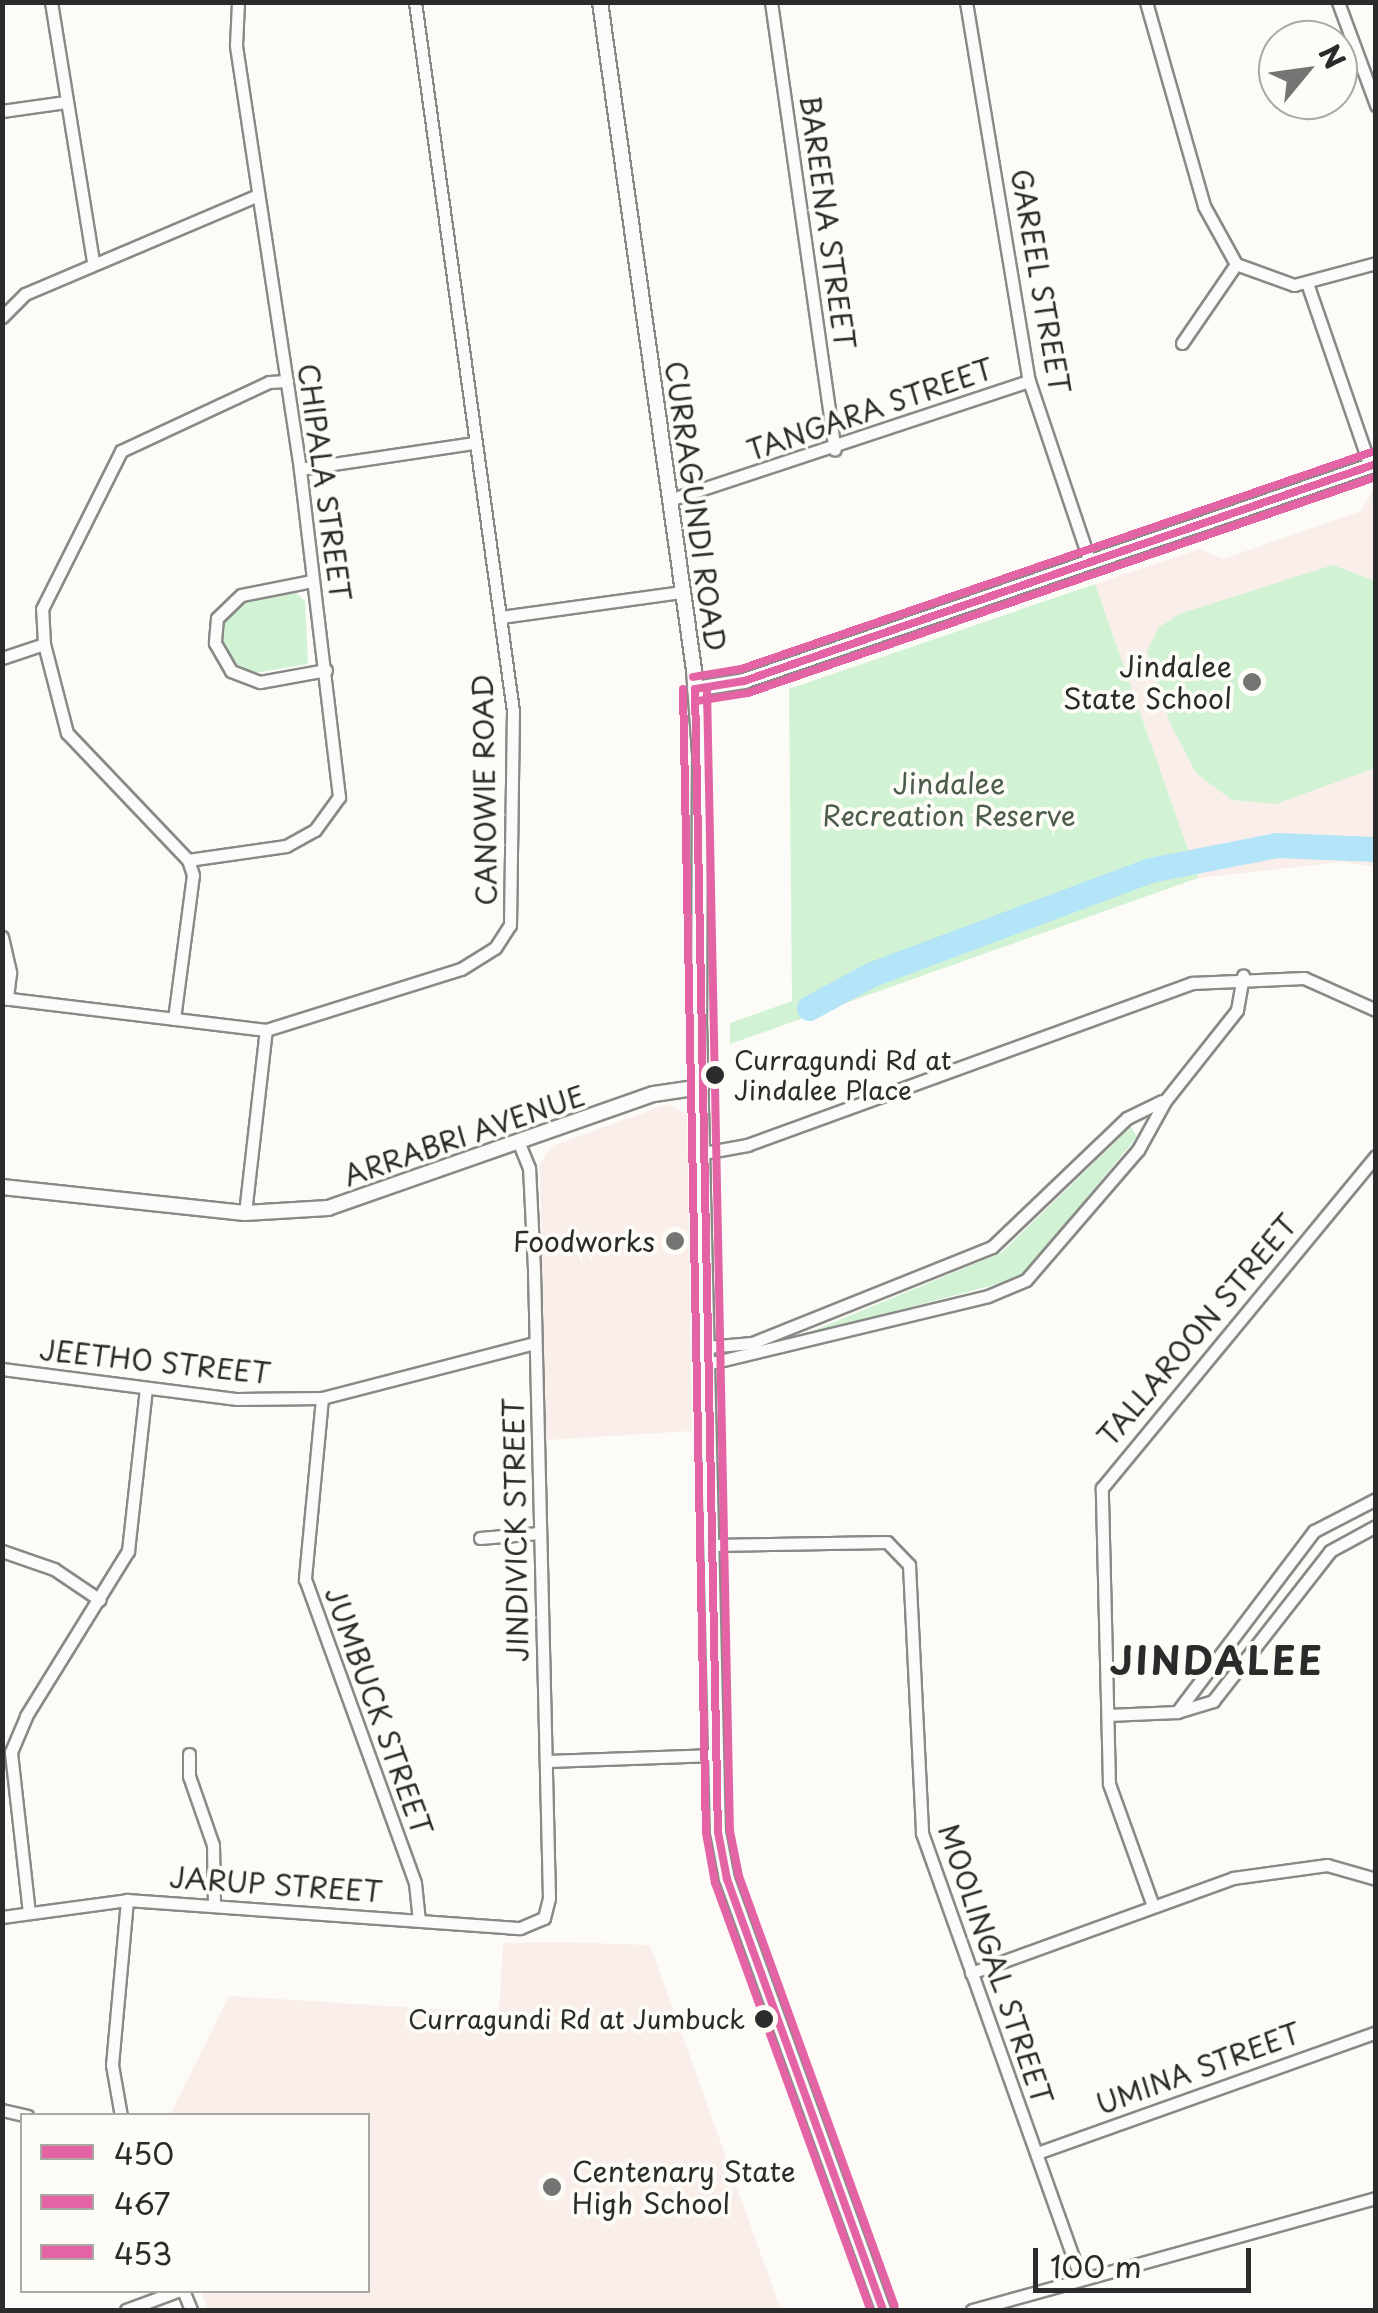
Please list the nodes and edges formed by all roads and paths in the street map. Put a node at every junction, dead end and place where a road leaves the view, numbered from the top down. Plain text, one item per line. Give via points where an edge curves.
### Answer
1 (51, 2) edge
2 (238, 2) edge
3 (414, 2) edge
4 (600, 2) edge
5 (771, 2) edge
6 (966, 2) edge
7 (1146, 2) edge
8 (1338, 2) edge
9 (65, 102) junction
10 (1376, 106) edge
11 (2, 112) edge
12 (258, 195) junction
13 (94, 262) junction
14 (1376, 263) edge
15 (1236, 264) junction
16 (1307, 284) junction
17 (2, 316) edge
18 (1182, 342) dead end
19 (287, 380) junction
20 (1028, 381) junction
21 (474, 443) junction
22 (835, 448) junction
23 (1373, 465) edge
24 (300, 469) junction
25 (669, 500) junction
26 (1090, 562) junction
27 (312, 580) junction
28 (682, 592) junction
29 (501, 618) junction
30 (44, 644) junction
31 (2, 658) edge
32 (326, 670) junction
33 (696, 689) junction
34 (188, 860) junction
35 (2, 938) edge
36 (1243, 976) junction
37 (5, 999) edge
38 (1376, 1010) edge
39 (174, 1019) junction
40 (266, 1030) junction
41 (701, 1087) junction
42 (1169, 1095) junction
43 (519, 1143) junction
44 (702, 1154) junction
45 (1376, 1156) edge
46 (2, 1188) edge
47 (245, 1213) junction
48 (535, 1343) junction
49 (706, 1347) junction
50 (706, 1364) junction
51 (2, 1369) edge
52 (146, 1388) junction
53 (322, 1398) junction
54 (1376, 1498) edge
55 (1376, 1526) edge
56 (540, 1533) junction
57 (480, 1538) dead end
58 (712, 1545) junction
59 (2, 1550) edge
60 (100, 1600) junction
61 (1177, 1712) junction
62 (1108, 1714) junction
63 (7, 1752) edge
64 (189, 1754) dead end
65 (716, 1755) junction
66 (546, 1761) junction
67 (1376, 1879) edge
68 (128, 1900) junction
69 (214, 1904) junction
70 (1153, 1906) junction
71 (29, 1913) junction
72 (2, 1917) edge
73 (544, 1918) joint
74 (419, 1920) junction
75 (971, 1973) junction
76 (1376, 2032) edge
77 (120, 2113) edge
78 (1037, 2153) junction
79 (1376, 2198) edge
80 (1081, 2279) junction
81 (174, 2293) edge
82 (126, 2310) edge
83 (883, 2310) edge
84 (972, 2310) edge

1 - 9 street
2 - 12 street, CHIPALA STREET via 236,45
3 - 21 street, CANOWIE ROAD
4 - 25 street, CURRAGUNDI ROAD
5 - 22 street, BAREENA STREET
6 - 20 street, GAREEL STREET
7 - 15 street via 1204,206
8 - 10 street
9 - 11 street
9 - 13 street
12 - 13 street
12 - 19 street, CHIPALA STREET
13 - 17 street via 25,294
14 - 16 street
15 - 16 street via 1268,280
15 - 18 street
16 - 23 street
19 - 24 street, CHIPALA STREET
19 - 30 street via 268,382 121,451 54,575 42,609
20 - 22 street, TANGARA STREET
20 - 26 street, GAREEL STREET
21 - 24 street
21 - 29 street, CANOWIE ROAD
22 - 25 street, TANGARA STREET
23 - 26 street
24 - 27 street, CHIPALA STREET
25 - 28 street, CURRAGUNDI ROAD
26 - 33 street via 744,681
27 - 32 street, CHIPALA STREET
27 - 32 street via 241,595 217,618 215,643 231,672 260,682
28 - 29 street
28 - 33 street, CURRAGUNDI ROAD
29 - 40 street, CANOWIE ROAD via 513,711 510,925 495,948 461,969
30 - 31 street
30 - 34 street via 67,733
32 - 34 street, CHIPALA STREET via 339,774 339,797 327,818 272,850
33 - 41 street, CURRAGUNDI ROAD
34 - 39 street via 192,875
35 - 37 street
36 - 38 street via 1310,979
36 - 42 street via 1237,1010
36 - 44 street via 1180,986 728,1152
37 - 39 street, CANOWIE ROAD
39 - 40 street, CANOWIE ROAD
40 - 47 street
41 - 43 street, ARRABRI AVENUE via 654,1094
41 - 44 street, CURRAGUNDI ROAD
42 - 49 street via 1127,1118 992,1247 752,1343
42 - 50 street via 1134,1154 1017,1286
43 - 47 street, ARRABRI AVENUE via 373,1197 328,1208
43 - 48 street, JINDIVICK STREET via 531,1190
44 - 49 street, CURRAGUNDI ROAD
45 - 62 street, TALLAROON STREET via 1102,1488
46 - 47 street, ARRABRI AVENUE
48 - 53 street, JEETHO STREET
48 - 56 street, JINDIVICK STREET
49 - 50 street, CURRAGUNDI ROAD
50 - 58 street, CURRAGUNDI ROAD
51 - 52 street, JEETHO STREET
52 - 53 street, JEETHO STREET via 236,1399
52 - 60 street via 128,1551
53 - 74 street, JUMBUCK STREET via 306,1579 415,1883
54 - 61 street via 1314,1531
55 - 61 street via 1330,1551 1213,1700
56 - 57 street
56 - 66 street, JINDIVICK STREET
58 - 65 street, CURRAGUNDI ROAD
58 - 75 street, MOOLINGAL STREET via 887,1542 901,1550 910,1578 917,1808
59 - 60 street via 54,1570
60 - 63 street
61 - 62 street
62 - 70 street, TALLAROON STREET via 1108,1784
63 - 71 street
64 - 69 street via 189,1776 213,1845
65 - 66 street
65 - 83 street, CURRAGUNDI ROAD via 727,1878
66 - 73 street, JINDIVICK STREET
67 - 70 street via 1327,1865 1277,1868
68 - 69 street, JARUP STREET
68 - 71 street, JARUP STREET
68 - 77 street via 112,2064
69 - 74 street, JARUP STREET
70 - 75 street
71 - 72 street, JARUP STREET
73 - 74 street, JARUP STREET via 520,1928
75 - 78 street, MOOLINGAL STREET
76 - 78 street, UMINA STREET
78 - 80 street, MOOLINGAL STREET
79 - 80 street
80 - 84 street
81 - 82 street

